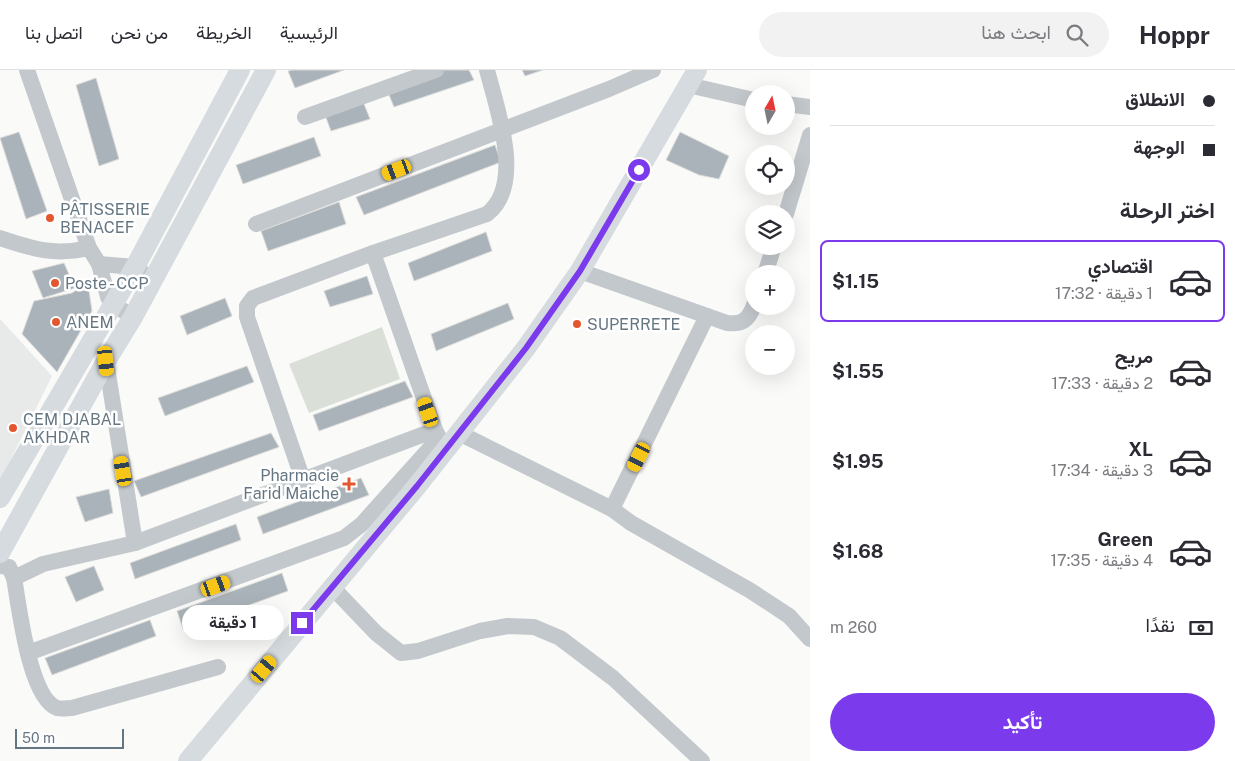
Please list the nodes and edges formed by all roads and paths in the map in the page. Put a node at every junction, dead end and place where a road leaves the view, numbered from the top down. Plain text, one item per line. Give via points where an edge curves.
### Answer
1 (27, 70) edge
2 (240, 70) edge
3 (266, 70) edge
4 (436, 70) edge
5 (487, 70) edge
6 (652, 70) edge
7 (692, 78) edge
8 (745, 97) edge
9 (795, 105) edge
10 (810, 107) edge
11 (305, 117) dead end
12 (502, 130) junction
13 (810, 135) edge
14 (789, 205) edge
15 (256, 224) dead end
16 (0, 238) edge
17 (89, 248) junction
18 (373, 254) junction
19 (99, 264) junction
20 (135, 267) junction
21 (580, 271) junction
22 (152, 280) junction
23 (113, 304) junction
24 (751, 315) edge
25 (707, 316) junction
26 (134, 317) junction
27 (106, 361) junction
28 (459, 433) junction
29 (440, 439) junction
30 (304, 480) junction
31 (0, 498) edge
32 (612, 509) junction
33 (135, 543) junction
34 (4, 560) edge
35 (332, 588) junction
36 (810, 639) edge
37 (28, 653) junction
38 (218, 667) dead end
39 (188, 761) edge
40 (702, 761) edge

1 - 17 street
2 - 20 main road
3 - 22 main road
4 - 11 street
5 - 12 street
6 - 12 street
7 - 8 street
7 - 21 main road
9 - 10 street
12 - 15 street
12 - 18 street via 505,190 497,206 487,214
13 - 14 street
16 - 17 street via 36,250 55,252
17 - 19 street
18 - 29 street
18 - 30 street via 253,298 247,306 247,317
19 - 20 street
19 - 23 street
20 - 22 street
20 - 23 main road
21 - 25 street
21 - 28 main road via 526,348
22 - 26 main road
23 - 26 street
23 - 31 main road
24 - 25 street via 744,321 727,323
25 - 32 street
26 - 27 main road
27 - 33 street
27 - 34 main road
28 - 29 main road
28 - 32 street
29 - 30 street
29 - 35 main road
29 - 37 street via 362,524 344,538
30 - 33 street
32 - 36 street via 630,523 789,616
33 - 34 street via 43,564
34 - 37 street
35 - 39 main road
35 - 40 street via 376,633 401,653 508,626 534,627 560,638 613,678
37 - 38 street via 38,686 57,708 72,708

